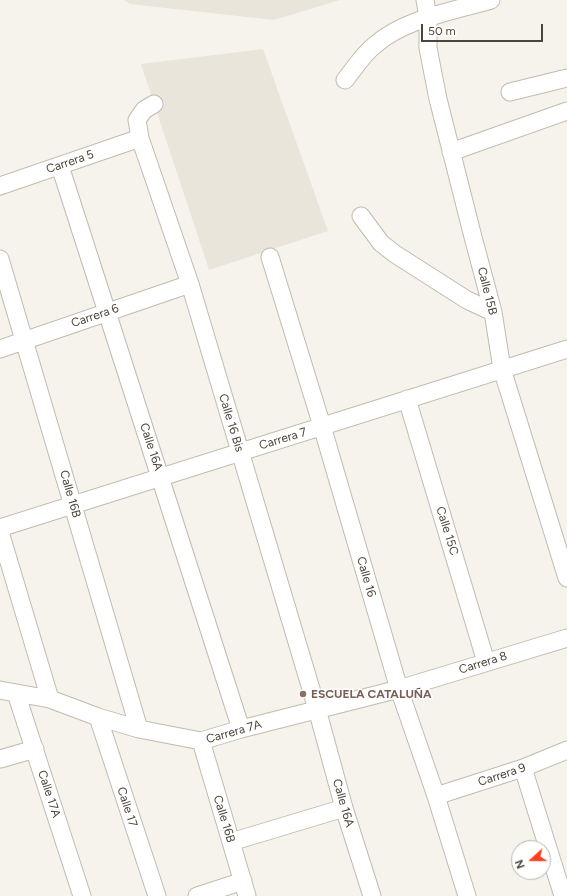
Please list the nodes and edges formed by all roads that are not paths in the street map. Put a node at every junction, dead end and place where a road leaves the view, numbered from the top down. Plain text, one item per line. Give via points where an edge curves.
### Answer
1 (425, 0) edge
2 (491, 0) edge
3 (428, 18) junction
4 (567, 78) edge
5 (345, 80) dead end
6 (510, 92) dead end
7 (154, 104) dead end
8 (567, 110) edge
9 (140, 138) junction
10 (451, 152) junction
11 (60, 166) junction
12 (0, 186) edge
13 (361, 216) dead end
14 (270, 258) dead end
15 (0, 259) edge
16 (190, 284) junction
17 (107, 311) junction
18 (493, 312) junction
19 (24, 339) junction
20 (0, 349) edge
21 (567, 349) edge
22 (502, 370) junction
23 (407, 400) junction
24 (322, 426) junction
25 (240, 452) junction
26 (160, 478) junction
27 (73, 505) junction
28 (0, 528) edge
29 (0, 532) edge
30 (567, 578) edge
31 (567, 638) edge
32 (486, 662) junction
33 (399, 689) junction
34 (8, 691) edge
35 (50, 699) junction
36 (317, 709) junction
37 (98, 717) junction
38 (139, 729) junction
39 (241, 729) junction
40 (201, 741) junction
41 (35, 750) junction
42 (567, 750) edge
43 (0, 759) edge
44 (523, 768) junction
45 (436, 796) junction
46 (344, 808) junction
47 (231, 842) junction
48 (245, 889) edge
49 (82, 896) edge
50 (157, 896) edge
51 (197, 896) edge
52 (372, 896) edge
53 (467, 896) edge
54 (564, 896) edge

1 - 3 street, Calle 15B
2 - 3 street
3 - 5 street via 395,30 384,37 373,46
3 - 10 street, Calle 15B via 428,48
4 - 6 street
7 - 9 street, Calle 16 Bis via 144,110 137,120
8 - 10 street
9 - 11 street, Carrera 5
9 - 16 street, Calle 16 Bis
10 - 18 street, Calle 15B
11 - 12 street, Carrera 5
11 - 17 street, Calle 16A
13 - 18 street via 381,243 395,254 468,300
14 - 24 street, Calle 16
15 - 19 street, Calle 16B
16 - 17 street, Carrera 6
16 - 25 street, Calle 16 Bis
17 - 19 street, Carrera 6
17 - 26 street, Calle 16A
18 - 22 street, Calle 15B
19 - 20 street, Carrera 6
19 - 27 street, Calle 16B
21 - 22 street, Carrera 7
22 - 23 street, Carrera 7
22 - 30 street, Calle 15B
23 - 24 street, Carrera 7
23 - 32 street, Calle 15C
24 - 25 street, Carrera 7
24 - 33 street, Calle 16
25 - 26 street, Carrera 7
25 - 36 street, Calle 16 Bis
26 - 27 street, Carrera 7
26 - 39 street, Calle 16A
27 - 28 street, Carrera 7
27 - 38 street, Calle 16B
29 - 35 street
31 - 32 street, Carrera 8
32 - 33 street, Carrera 8
33 - 36 street, Carrera 7A
33 - 45 street, Calle 16
34 - 35 street, Carrera 7A
34 - 41 street, Calle 17A
35 - 37 street, Carrera 7A
36 - 39 street, Carrera 7A
36 - 46 street, Calle 16A
37 - 38 street, Carrera 7A
37 - 50 street, Calle 17
38 - 40 street, Carrera 7A
39 - 40 street, Carrera 7A
40 - 47 street, Calle 16B
41 - 43 street
41 - 49 street, Calle 17A
42 - 44 street, Carrera 9
44 - 45 street, Carrera 9
44 - 54 street
45 - 53 street, Calle 16
46 - 47 street
46 - 52 street, Calle 16A
47 - 48 street, Calle 16B
48 - 51 street

